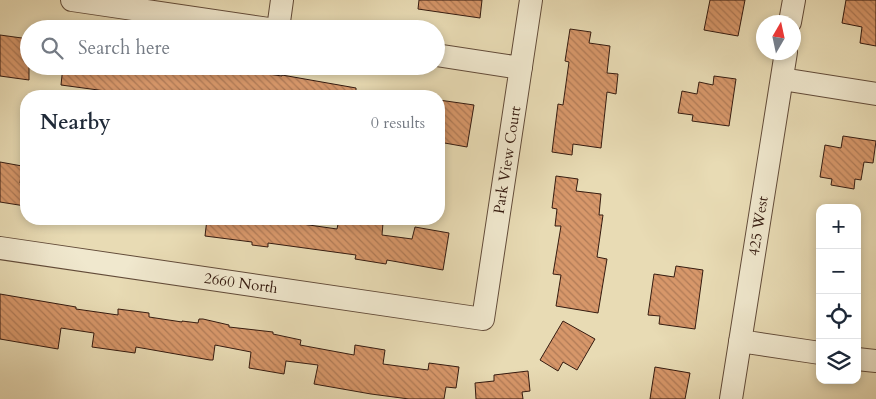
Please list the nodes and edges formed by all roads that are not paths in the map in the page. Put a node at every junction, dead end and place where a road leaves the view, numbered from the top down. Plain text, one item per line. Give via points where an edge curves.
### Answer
1 (72, 0) edge
2 (282, 0) edge
3 (531, 0) edge
4 (794, 0) edge
5 (791, 15) edge
6 (208, 20) edge
7 (279, 20) edge
8 (445, 56) edge
9 (785, 60) edge
10 (521, 68) junction
11 (782, 79) junction
12 (876, 94) edge
13 (0, 248) edge
14 (483, 319) joint
15 (740, 341) junction
16 (816, 352) edge
17 (861, 360) edge
18 (876, 362) edge
19 (731, 399) edge

1 - 6 street
2 - 7 street
3 - 10 street, Park View Court
4 - 5 street
8 - 10 street
9 - 11 street, 425 West
10 - 14 street, Park View Court
11 - 12 street
11 - 15 street, 425 West
13 - 14 street, 2660 North
15 - 16 street
15 - 19 street, 425 West
17 - 18 street

